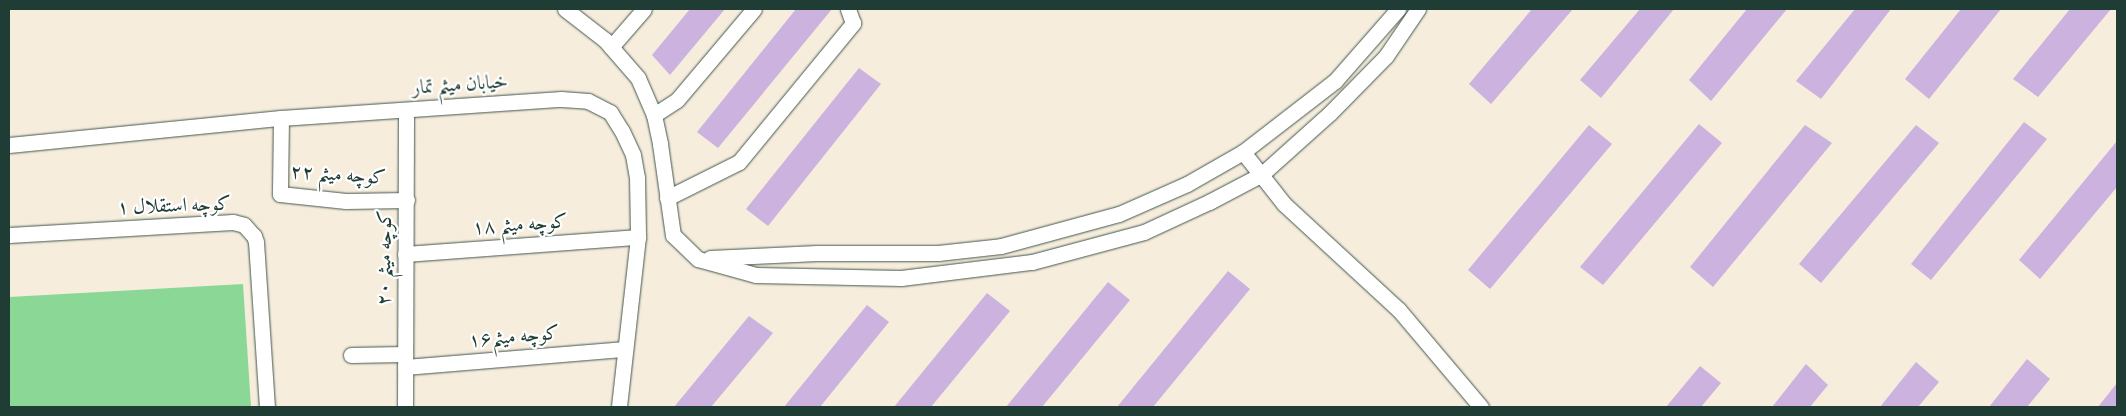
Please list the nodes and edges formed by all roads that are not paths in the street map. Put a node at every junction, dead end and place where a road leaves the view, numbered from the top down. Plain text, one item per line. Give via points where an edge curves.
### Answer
1 (565, 9) edge
2 (644, 9) edge
3 (754, 9) edge
4 (848, 9) edge
5 (1398, 9) edge
6 (1418, 9) edge
7 (611, 46) junction
8 (406, 110) junction
9 (654, 115) junction
10 (280, 118) junction
11 (9, 145) edge
12 (1243, 152) junction
13 (1262, 174) junction
14 (667, 198) junction
15 (407, 200) junction
16 (9, 235) edge
17 (638, 237) junction
18 (405, 254) junction
19 (698, 259) junction
20 (626, 348) junction
21 (351, 355) dead end
22 (405, 361) junction
23 (267, 407) edge
24 (405, 407) edge
25 (619, 407) edge
26 (1481, 407) edge

1 - 7 street
2 - 7 street
3 - 9 street via 677,100
4 - 14 street via 853,23 739,162
5 - 12 street via 1335,81
6 - 13 street via 1386,56 1330,113
7 - 9 street via 638,78
8 - 10 street, خیابان میثم تمار
8 - 15 street, کوچه میثم ۲۰
8 - 17 street, خیابان میثم تمار via 562,99 588,101 610,112 633,155 637,177
9 - 14 street
10 - 11 street, خیابان میثم تمار
10 - 15 street, کوچه میثم ۲۲ via 280,194 346,201
12 - 13 street
12 - 19 street via 1187,184 1119,214 1001,246 938,253 764,254
13 - 19 street via 1144,232 1032,262 901,278 756,275
13 - 26 street via 1284,204 1399,310
14 - 19 street via 674,235
15 - 18 street, کوچه میثم ۲۰
16 - 23 street, کوچه استقلال ۱ via 233,222 244,226 256,242
17 - 18 street, کوچه میثم ۱۸
17 - 20 street, خیابان میثم تمار
18 - 22 street, کوچه میثم ۲۰
20 - 22 street, کوچه میثم۱۶
20 - 25 street, خیابان میثم تمار
21 - 22 street, کوچه میثم۱۶
22 - 24 street, کوچه میثم ۲۰

